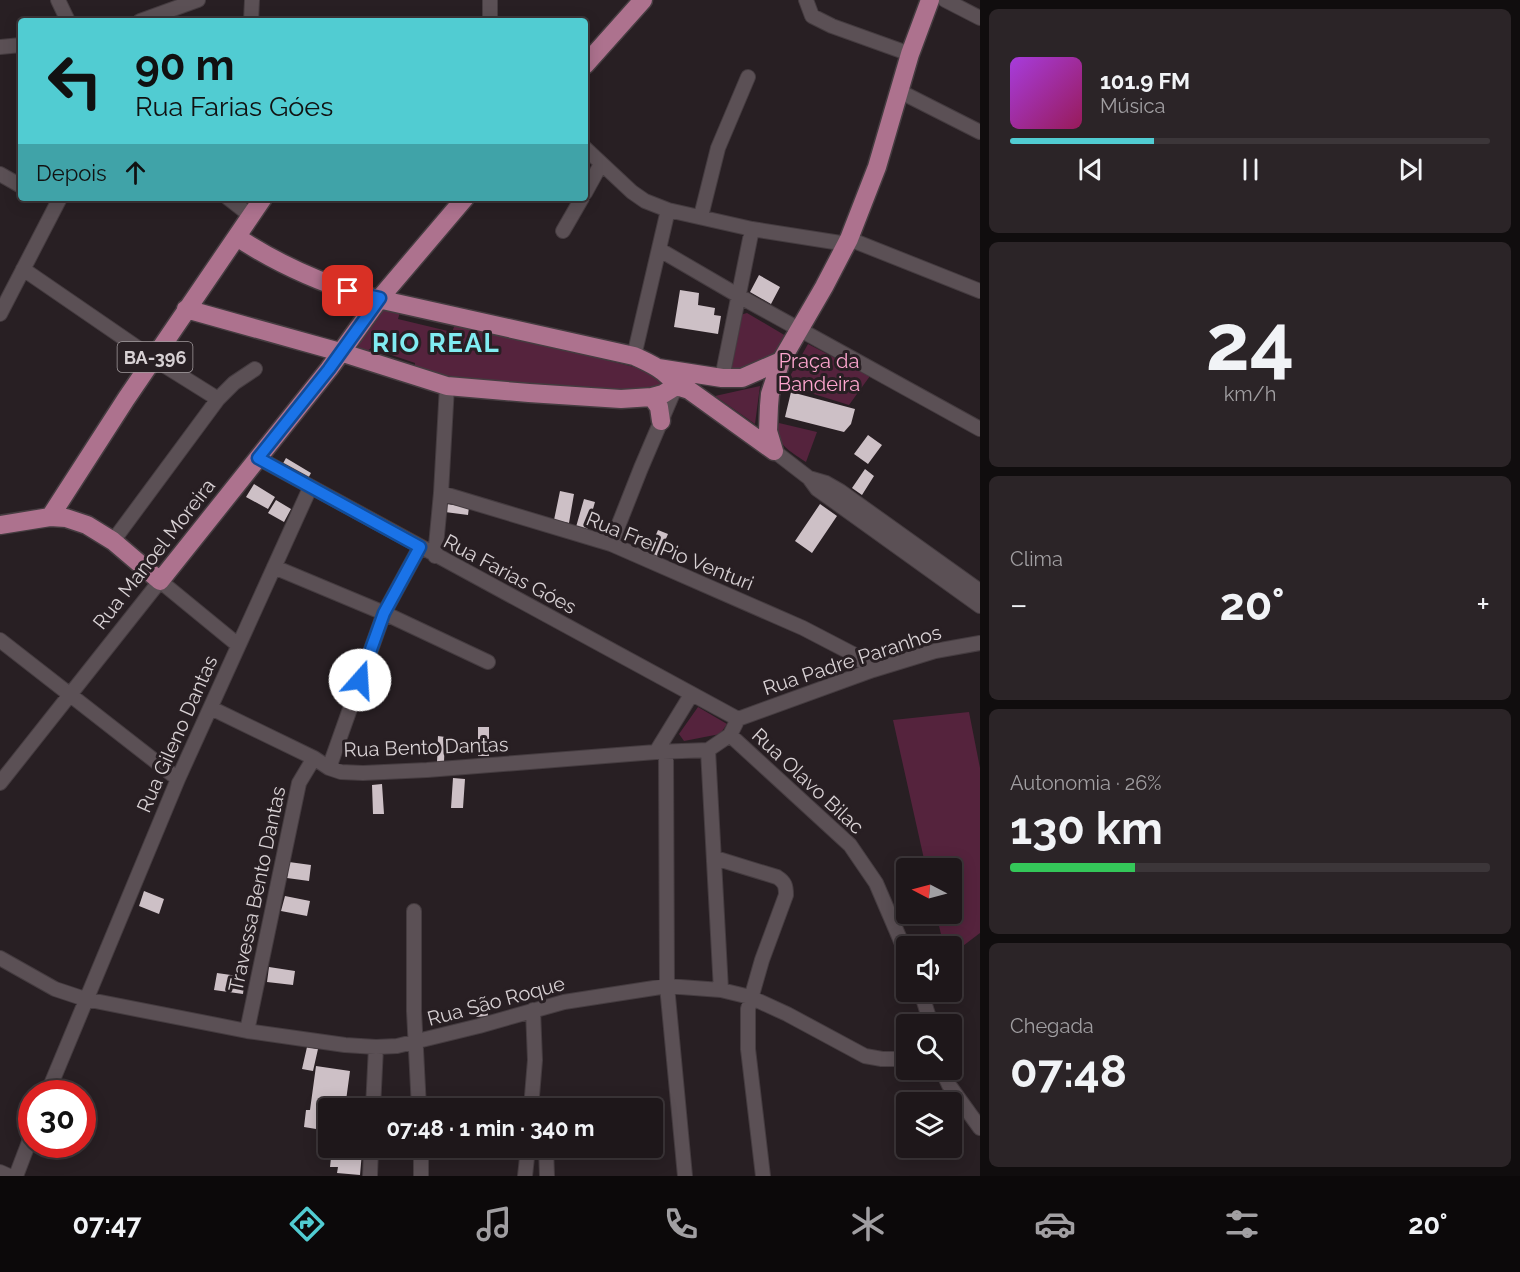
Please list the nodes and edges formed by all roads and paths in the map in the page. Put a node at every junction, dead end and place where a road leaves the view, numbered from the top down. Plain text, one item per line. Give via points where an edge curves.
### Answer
1 (58, 0) edge
2 (198, 0) edge
3 (252, 0) edge
4 (490, 0) edge
5 (644, 0) edge
6 (806, 0) edge
7 (930, 0) edge
8 (945, 0) edge
9 (67, 18) edge
10 (148, 18) edge
11 (251, 18) edge
12 (490, 18) edge
13 (980, 18) edge
14 (18, 45) edge
15 (0, 46) edge
16 (910, 54) junction
17 (588, 62) edge
18 (748, 77) dead end
19 (899, 91) junction
20 (980, 132) edge
21 (588, 151) edge
22 (601, 164) junction
23 (0, 174) edge
24 (18, 184) edge
25 (588, 188) edge
26 (462, 201) edge
27 (580, 201) edge
28 (58, 202) edge
29 (246, 208) edge
30 (668, 210) junction
31 (701, 216) junction
32 (752, 229) junction
33 (563, 231) dead end
34 (237, 237) junction
35 (848, 241) junction
36 (660, 250) junction
37 (23, 269) junction
38 (980, 291) edge
39 (739, 296) junction
40 (380, 298) junction
41 (186, 309) junction
42 (0, 314) edge
43 (800, 329) junction
44 (340, 352) junction
45 (634, 356) junction
46 (154, 359) junction
47 (781, 361) junction
48 (658, 368) junction
49 (255, 369) dead end
50 (722, 378) junction
51 (742, 378) junction
52 (447, 386) junction
53 (682, 388) junction
54 (652, 397) junction
55 (218, 399) junction
56 (662, 421) junction
57 (980, 429) edge
58 (774, 451) junction
59 (258, 458) junction
60 (809, 478) junction
61 (310, 488) junction
62 (441, 493) junction
63 (50, 517) junction
64 (0, 525) edge
65 (113, 541) junction
66 (611, 544) junction
67 (420, 547) junction
68 (435, 555) junction
69 (274, 567) junction
70 (160, 582) junction
71 (980, 591) edge
72 (980, 606) edge
73 (384, 613) junction
74 (0, 640) edge
75 (980, 642) edge
76 (238, 645) junction
77 (488, 662) dead end
78 (873, 670) junction
79 (691, 695) junction
80 (71, 696) junction
81 (211, 708) junction
82 (738, 720) junction
83 (730, 735) junction
84 (708, 750) junction
85 (661, 752) junction
86 (314, 758) junction
87 (329, 768) junction
88 (177, 779) junction
89 (0, 783) edge
90 (715, 858) junction
91 (414, 911) dead end
92 (899, 936) edge
93 (0, 958) edge
94 (667, 986) junction
95 (721, 990) junction
96 (750, 997) junction
97 (85, 999) junction
98 (533, 1010) junction
99 (248, 1031) junction
100 (417, 1042) junction
101 (376, 1047) junction
102 (896, 1059) edge
103 (535, 1060) junction
104 (53, 1080) edge
105 (947, 1080) edge
106 (373, 1098) edge
107 (419, 1098) edge
108 (532, 1098) edge
109 (541, 1098) edge
110 (980, 1128) edge
111 (22, 1158) edge
112 (371, 1158) edge
113 (421, 1158) edge
114 (527, 1158) edge
115 (546, 1158) edge
116 (0, 1172) edge
117 (9, 1176) edge
118 (15, 1176) edge
119 (370, 1176) edge
120 (421, 1176) edge
121 (525, 1176) edge
122 (547, 1176) edge
123 (685, 1176) edge
124 (764, 1176) edge

1 - 9 street
2 - 10 street
3 - 11 street
4 - 12 street
5 - 17 main road
6 - 16 street via 812,16
7 - 16 main road
8 - 13 street
14 - 15 street
16 - 19 main road
18 - 31 street via 718,148
19 - 20 street
19 - 35 main road via 878,167
21 - 22 street
22 - 25 street
22 - 30 street via 645,201
23 - 24 street
26 - 40 main road
27 - 33 street
28 - 37 street
29 - 34 main road, BA-396
30 - 31 street
30 - 36 street
31 - 32 street
32 - 35 street
32 - 39 street
34 - 40 main road via 267,256 320,280
34 - 41 main road, BA-396
35 - 38 street
35 - 43 main road
36 - 39 street
36 - 45 street
37 - 42 street
37 - 46 street
39 - 43 street
39 - 50 street
40 - 44 main road, Rua Manoel Moreira
40 - 45 main road
41 - 44 main road
41 - 46 main road, BA-396
43 - 47 main road
43 - 57 street
44 - 52 main road
44 - 59 main road, Rua Manoel Moreira
45 - 48 main road
46 - 55 street
46 - 63 main road, BA-396
47 - 51 main road
47 - 58 main road via 769,406 768,431
48 - 50 main road
48 - 53 main road
49 - 55 street
50 - 51 main road
51 - 53 main road via 732,385
52 - 54 main road via 565,396
52 - 62 street
53 - 54 main road
53 - 56 street
53 - 58 main road
54 - 56 main road
55 - 65 street
56 - 66 street
58 - 60 street
59 - 61 street, Rua Farias Góes
59 - 70 main road, Rua Manoel Moreira
60 - 71 street via 840,491
60 - 72 street via 817,489
61 - 67 street, Rua Farias Góes
61 - 69 street, Rua Gileno Dantas
62 - 66 street, Rua Frei Pio Venturi
62 - 68 street
63 - 64 main road
63 - 65 main road via 87,525
65 - 70 main road
66 - 78 street, Rua Frei Pio Venturi via 803,628 853,654
67 - 68 street, Rua Farias Góes
67 - 73 street
68 - 79 street, Rua Farias Góes
69 - 73 street
69 - 76 street, Rua Gileno Dantas
70 - 76 street
70 - 80 street, Rua Manoel Moreira
73 - 77 street
73 - 87 street
74 - 80 street
75 - 78 street, Rua Padre Paranhos
76 - 81 street, Rua Gileno Dantas
78 - 82 street, Rua Padre Paranhos
79 - 82 street, Rua Farias Góes
79 - 85 street
80 - 88 street
80 - 89 street, Rua Manoel Moreira
81 - 86 street, Rua Bento Dantas
81 - 88 street, Rua Gileno Dantas
82 - 83 street
83 - 84 street
83 - 92 street, Rua Olavo Bilac via 850,844 876,883
84 - 85 street, Rua Bento Dantas
84 - 90 street
85 - 87 street, Rua Bento Dantas via 427,770 363,773
85 - 94 street
86 - 87 street, Rua Bento Dantas
86 - 99 street, Travessa Bento Dantas via 299,783
88 - 97 street, Rua Gileno Dantas
90 - 95 street
90 - 96 street via 777,877 786,887
91 - 100 street
93 - 97 street, Rua São Roque via 55,989
94 - 95 street, Rua São Roque
94 - 98 street, Rua São Roque
94 - 123 street
95 - 96 street, Rua São Roque
96 - 102 street, Rua São Roque via 865,1056
96 - 124 street via 748,1049
97 - 99 street, Rua São Roque
97 - 104 street, Rua Gileno Dantas
98 - 100 street, Rua São Roque
98 - 103 street
99 - 101 street, Rua São Roque
100 - 101 street, Rua São Roque
100 - 107 street
101 - 106 street
103 - 108 street
103 - 109 street
105 - 110 street
111 - 118 street
112 - 119 street
113 - 120 street
114 - 121 street
115 - 122 street
116 - 117 street

